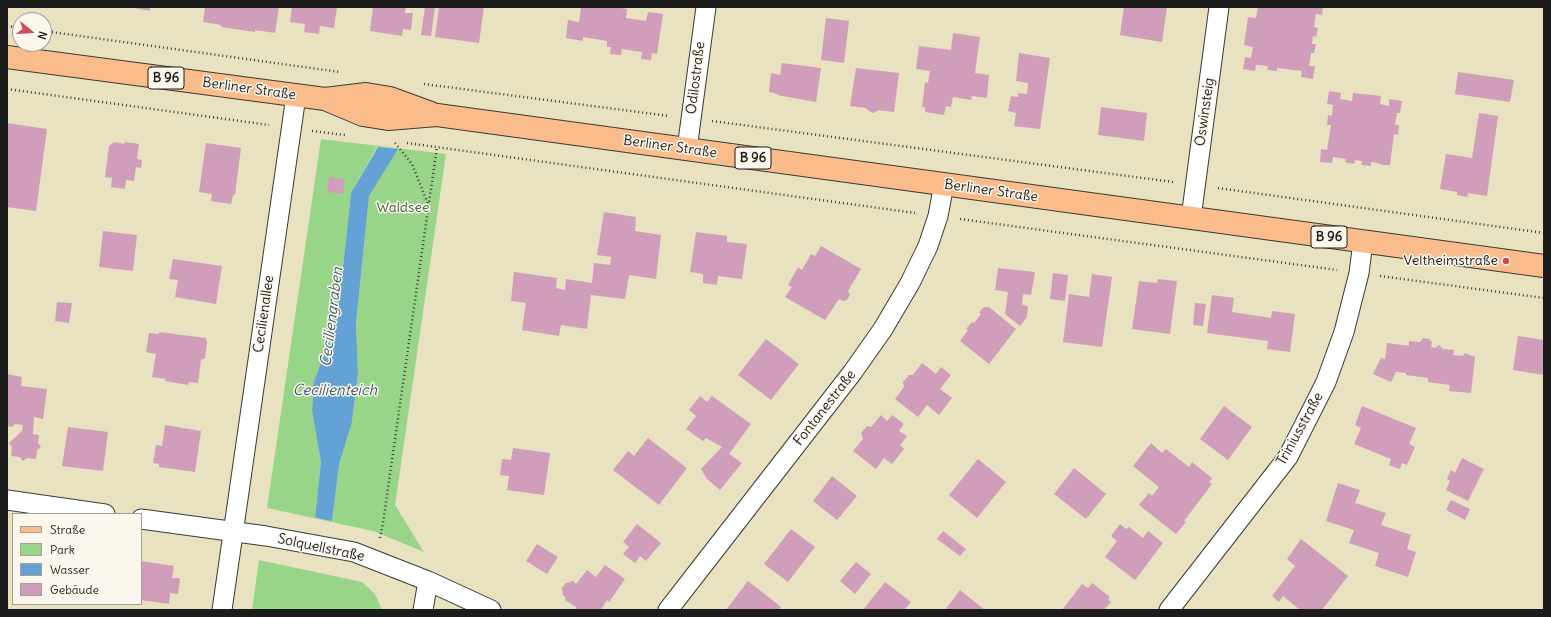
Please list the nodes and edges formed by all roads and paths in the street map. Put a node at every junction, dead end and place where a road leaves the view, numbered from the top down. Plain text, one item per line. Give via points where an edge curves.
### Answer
1 (706, 7) edge
2 (1219, 7) edge
3 (7, 57) edge
4 (7, 89) edge
5 (296, 96) junction
6 (705, 120) dead end
7 (269, 125) dead end
8 (316, 131) dead end
9 (351, 135) dead end
10 (437, 147) junction
11 (686, 149) junction
12 (1171, 182) dead end
13 (944, 184) junction
14 (1218, 188) dead end
15 (429, 205) junction
16 (921, 214) dead end
17 (1190, 218) junction
18 (957, 219) dead end
19 (1544, 233) edge
20 (1363, 242) junction
21 (1544, 266) edge
22 (1344, 271) dead end
23 (1377, 276) dead end
24 (1544, 298) edge
25 (7, 500) edge
26 (98, 513) edge
27 (142, 519) edge
28 (233, 532) junction
29 (374, 560) junction
30 (428, 581) junction
31 (222, 610) edge
32 (423, 610) edge
33 (491, 610) edge
34 (668, 610) edge
35 (1169, 610) edge

1 - 11 street, Odilostraße
2 - 17 street, Oswinsteig
3 - 5 main road, Berliner Straße / B 96
4 - 7 path
5 - 11 main road, Berliner Straße / B 96 via 325,100 366,94 390,98 437,115
5 - 28 street, Cecilienallee
6 - 12 path
8 - 9 path
10 - 15 path
10 - 15 path via 393,141 412,164
10 - 16 path
11 - 13 main road, Berliner Straße / B 96
13 - 17 main road, Berliner Straße / B 96
13 - 34 street, Fontanestraße via 938,216 928,246 883,329 852,373
14 - 19 path
15 - 29 path via 383,523
17 - 20 main road, Berliner Straße / B 96
18 - 22 path
20 - 21 main road, Berliner Straße / B 96
20 - 35 street, Triniusstraße via 1359,273 1344,332 1326,382 1288,457
23 - 24 path
25 - 26 street
27 - 28 street, Solquellstraße
28 - 29 street, Solquellstraße via 354,552
28 - 31 street, Cecilienallee
29 - 30 street, Solquellstraße
30 - 32 street
30 - 33 street, Solquellstraße

